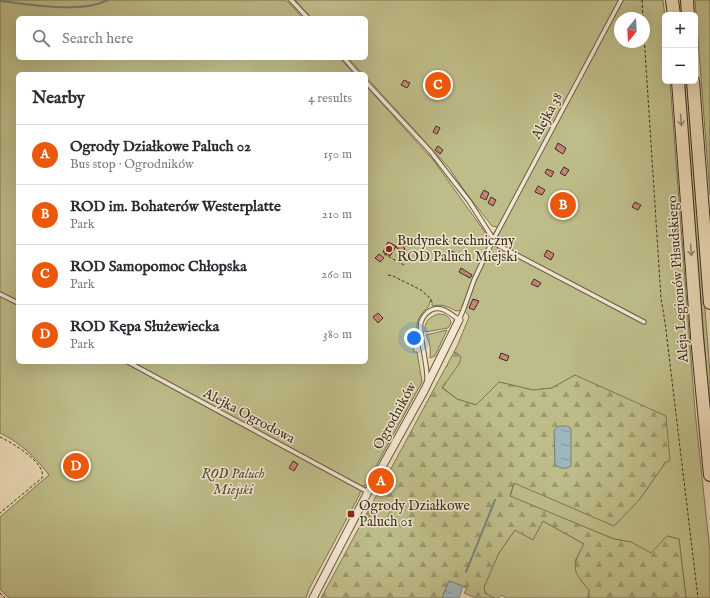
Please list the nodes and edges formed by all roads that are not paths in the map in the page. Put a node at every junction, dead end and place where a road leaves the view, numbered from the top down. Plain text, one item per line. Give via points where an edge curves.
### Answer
1 (291, 0) edge
2 (621, 0) edge
3 (672, 0) edge
4 (687, 0) edge
5 (674, 12) edge
6 (688, 12) edge
7 (306, 16) edge
8 (346, 60) edge
9 (356, 72) edge
10 (368, 84) edge
11 (678, 84) edge
12 (693, 84) edge
13 (492, 242) junction
14 (0, 294) edge
15 (16, 303) edge
16 (710, 304) edge
17 (464, 310) joint
18 (459, 320) junction
19 (644, 322) dead end
20 (132, 364) edge
21 (424, 391) junction
22 (710, 475) edge
23 (364, 490) junction
24 (313, 598) edge

1 - 7 lane
2 - 13 lane, Alejka 38
3 - 5 highway
4 - 6 highway
8 - 9 lane
10 - 13 lane via 431,152 469,201 490,232
11 -> 22 highway, Aleja Legionów Piłsudskiego
12 - 16 highway
13 - 17 lane, Alejka 38 via 474,280
13 - 19 lane
14 - 15 lane
17 - 18 lane, Ogrodników
18 - 21 street, Ogrodników
18 - 21 lane via 441,309 431,310 424,315 421,330 428,371
20 - 23 lane, Alejka Ogrodowa
21 - 23 street, Ogrodników
23 - 24 street, Ogrodników

